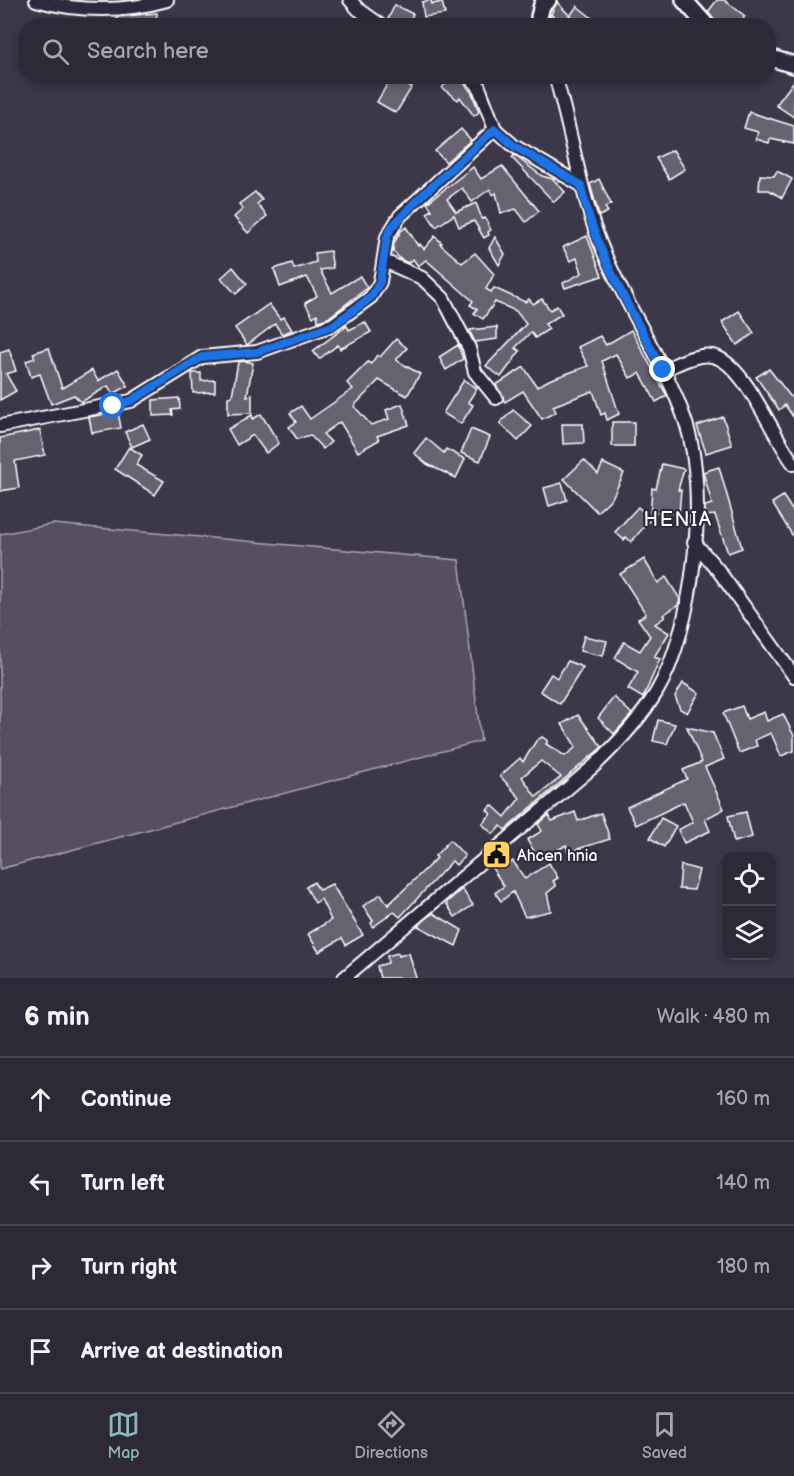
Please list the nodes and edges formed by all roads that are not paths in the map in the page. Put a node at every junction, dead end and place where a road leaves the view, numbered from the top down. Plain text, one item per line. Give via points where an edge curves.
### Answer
1 (36, 0) edge
2 (167, 0) edge
3 (350, 0) edge
4 (532, 0) edge
5 (548, 0) edge
6 (684, 0) edge
7 (371, 18) edge
8 (539, 18) edge
9 (540, 18) edge
10 (700, 18) edge
11 (776, 59) edge
12 (794, 65) edge
13 (477, 84) edge
14 (557, 84) edge
15 (495, 129) junction
16 (581, 185) junction
17 (384, 261) junction
18 (663, 370) junction
19 (496, 398) dead end
20 (0, 426) edge
21 (794, 464) edge
22 (694, 542) junction
23 (794, 676) edge
24 (344, 978) edge

1 - 2 street via 105,9 144,7
3 - 7 street
4 - 8 street
5 - 9 street via 542,5
6 - 10 street
11 - 12 street
13 - 15 street
14 - 16 street
15 - 16 street via 514,146
15 - 17 street via 400,216 387,237
16 - 18 street via 601,246
17 - 19 street via 422,278 443,298 469,348 475,372
17 - 20 street via 380,282 371,297 332,326 257,352 202,357 131,401
18 - 21 street via 703,355 724,361 746,386
18 - 22 street via 686,424 695,461 698,501
22 - 23 street
22 - 24 street via 689,596 676,648 656,693 624,737

